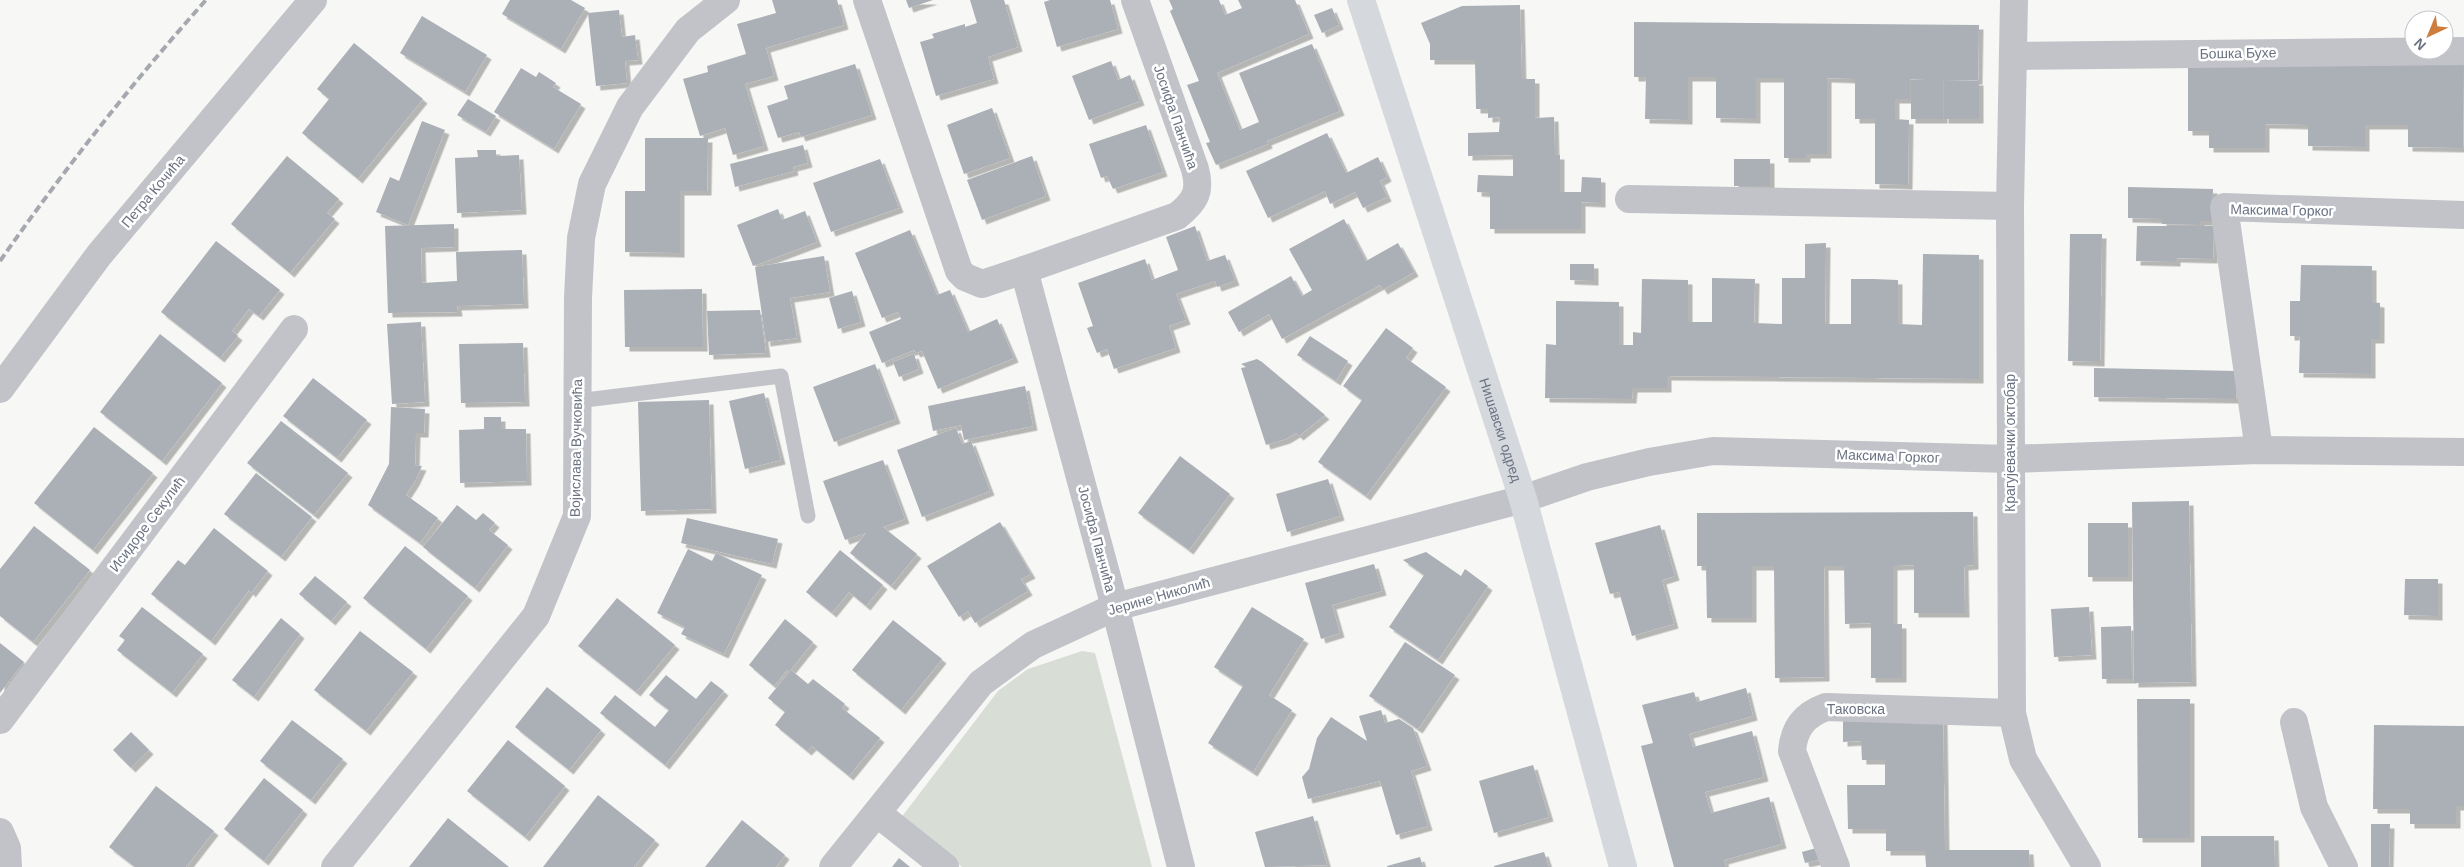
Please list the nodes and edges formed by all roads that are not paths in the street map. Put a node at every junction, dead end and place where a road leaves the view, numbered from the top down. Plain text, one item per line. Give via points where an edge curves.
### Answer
1 (313, 0) edge
2 (726, 0) edge
3 (867, 0) edge
4 (1135, 0) edge
5 (1361, 0) edge
6 (2014, 0) edge
7 (2464, 51) edge
8 (2013, 56) junction
9 (1629, 199) dead end
10 (2010, 206) junction
11 (2464, 216) edge
12 (1024, 270) junction
13 (294, 329) dead end
14 (0, 388) edge
15 (577, 401) junction
16 (2259, 450) junction
17 (2464, 452) edge
18 (2010, 459) junction
19 (1523, 499) junction
20 (808, 516) dead end
21 (1115, 607) junction
22 (2012, 713) junction
23 (0, 720) edge
24 (2294, 722) dead end
25 (877, 813) junction
26 (0, 832) edge
27 (8, 867) edge
28 (335, 867) edge
29 (833, 867) edge
30 (945, 867) edge
31 (1181, 867) edge
32 (1623, 867) edge
33 (1836, 867) edge
34 (2087, 867) edge
35 (2344, 867) edge

1 - 14 street, Петра Кочића via 99,256
2 - 15 street, Војислава Вучковића via 688,30 630,107 592,184 581,238
3 - 12 street, Јосифа Панчића via 959,271 982,284
4 - 12 street, Јосифа Панчића via 1195,168 1198,188 1190,204 1177,216
5 - 19 street, Нишавски одред
6 - 8 street, Крагујевачки октобар
7 - 8 street, Бошка Бухе
8 - 10 street, Крагујевачки октобар
9 - 10 street
10 - 18 street, Крагујевачки октобар
11 - 16 street, Максима Горког via 2224,207
12 - 21 street, Јосифа Панчића
13 - 23 street, Исидоре Секулић
15 - 20 lane via 781,376
15 - 28 street, Војислава Вучковића via 577,516 536,616
16 - 17 street, Максима Горког
16 - 18 street, Максима Горког
18 - 19 street, Максима Горког via 1712,451 1587,477
18 - 22 street, Крагујевачки октобар
19 - 21 street, Јерине Николић
19 - 32 street, Нишавски одред
21 - 25 street, Јерине Николић via 1033,645 981,684
21 - 31 street, Јосифа Панчића
22 - 33 street, Таковска via 1826,706 1808,715 1795,731 1792,751
22 - 34 street, Крагујевачки октобар via 2023,759
24 - 35 street via 2314,807
25 - 29 street, Јерине Николић
25 - 30 street
26 - 27 street via 7,848

